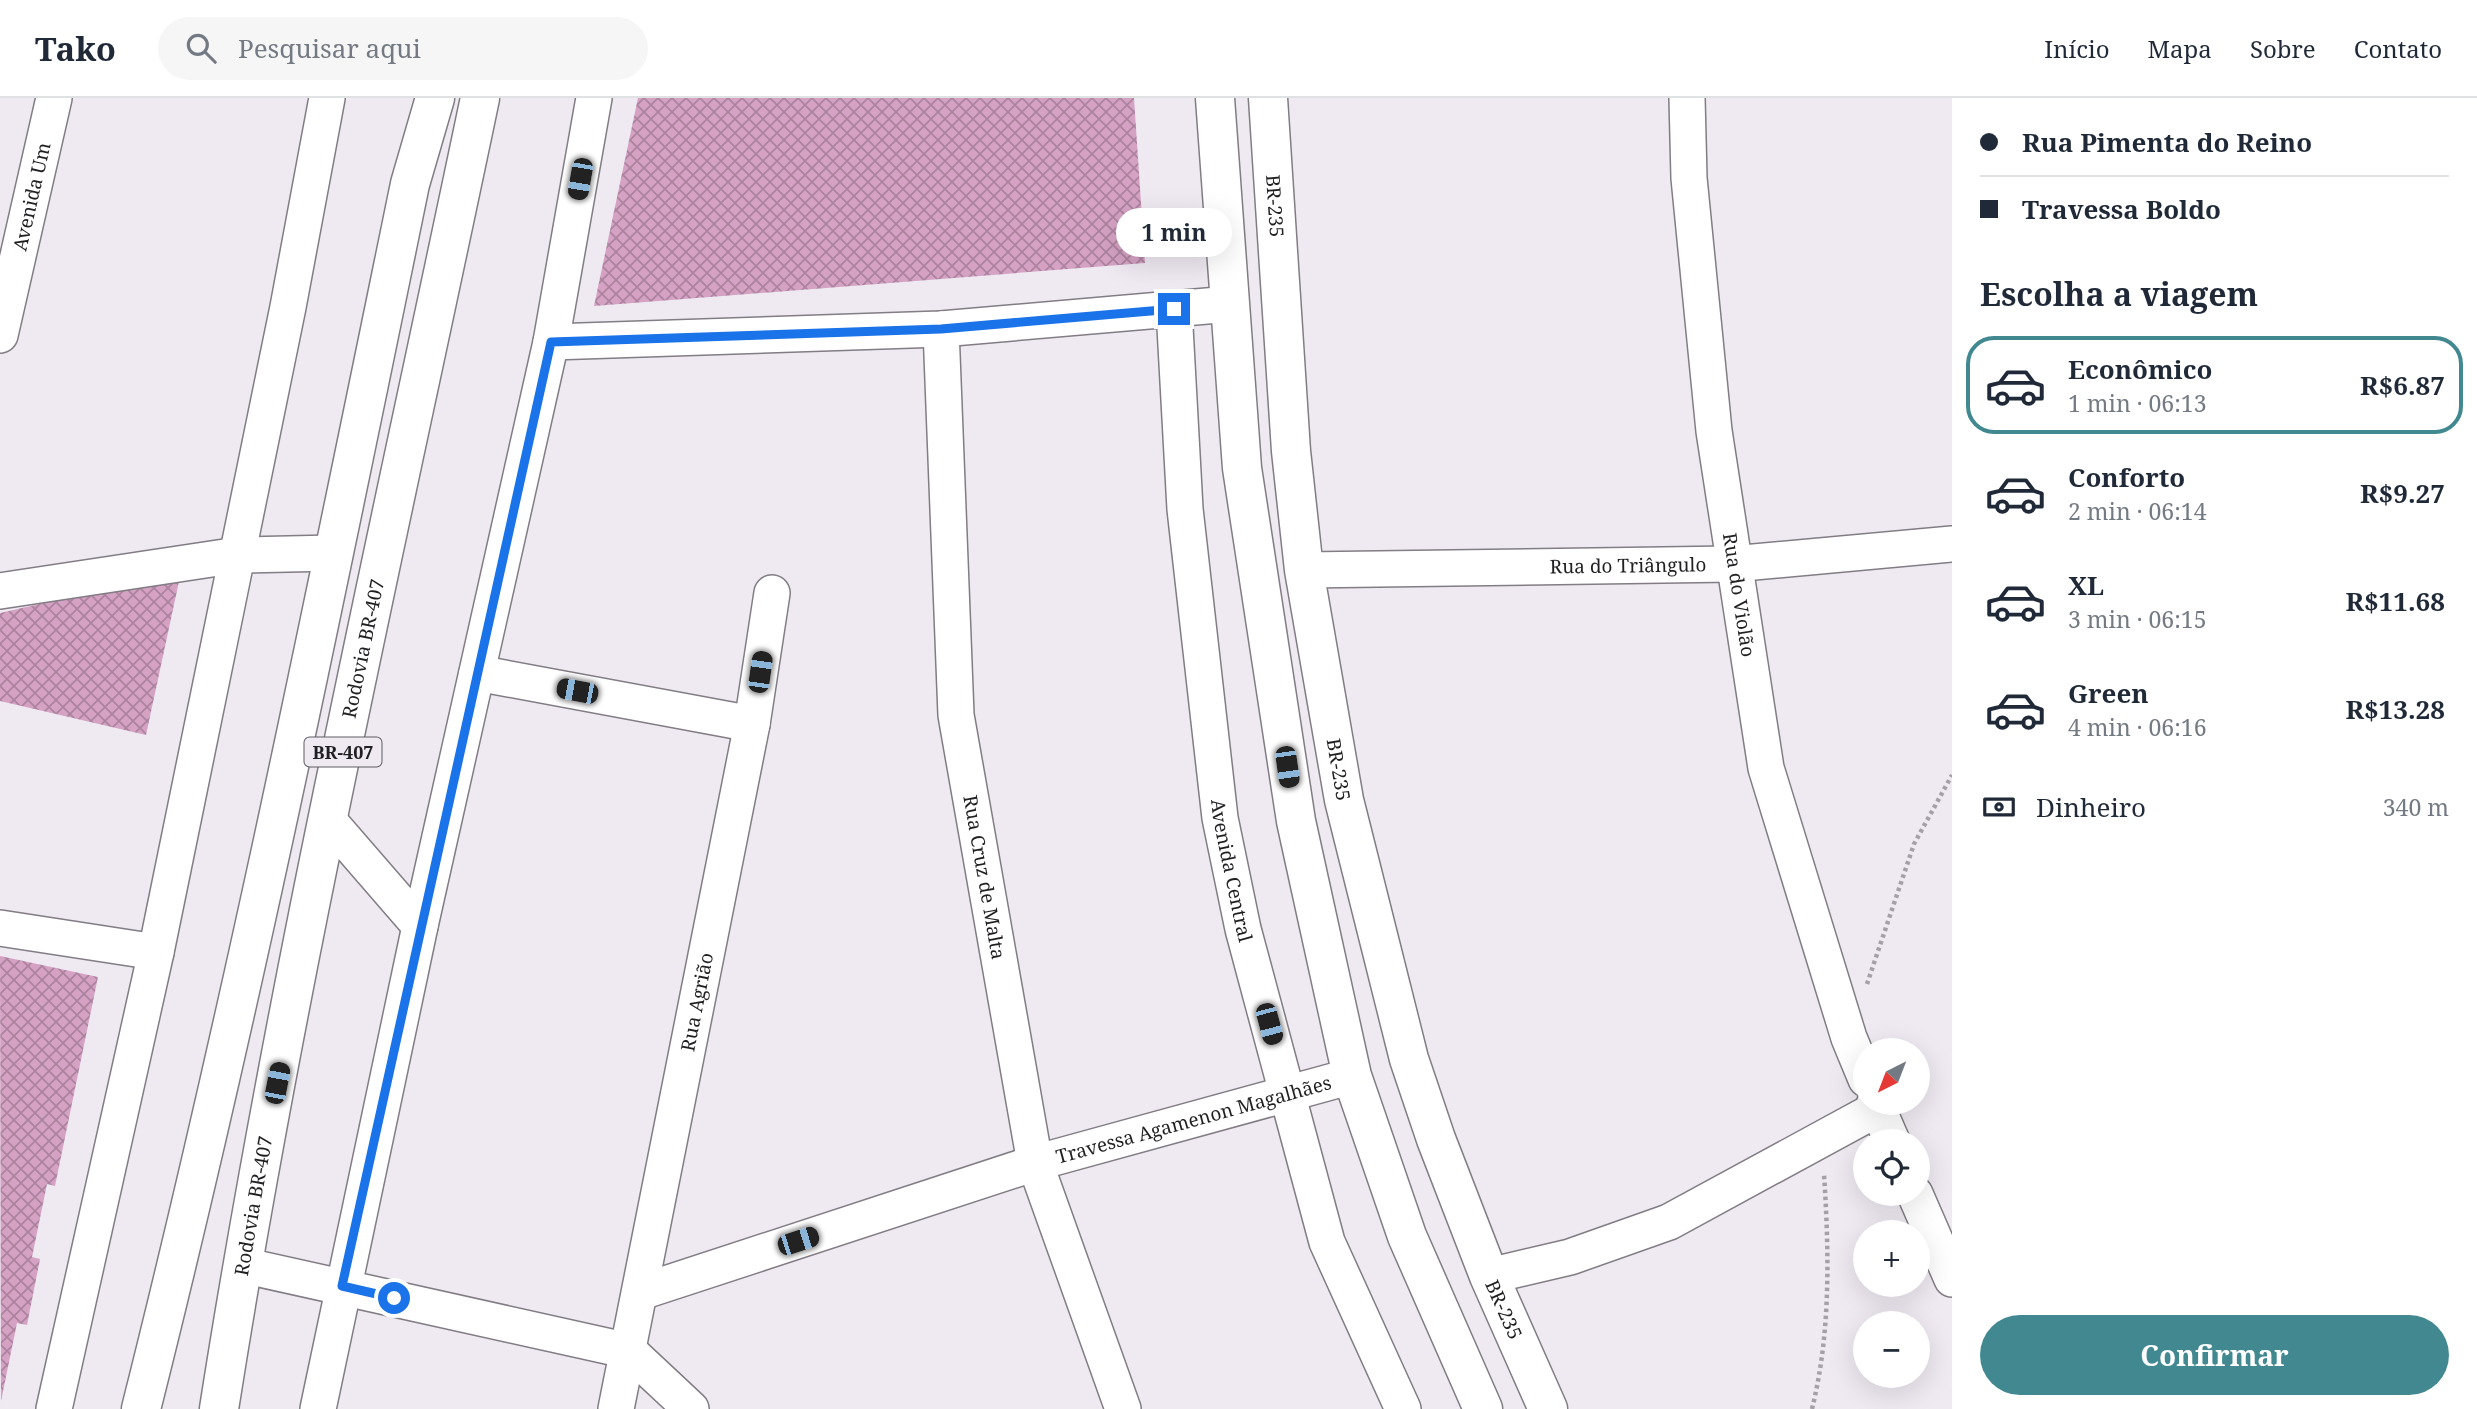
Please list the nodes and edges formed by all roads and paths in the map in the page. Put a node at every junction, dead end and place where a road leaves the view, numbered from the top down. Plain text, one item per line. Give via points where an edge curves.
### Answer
1 (54, 98) edge
2 (327, 98) edge
3 (435, 98) edge
4 (480, 98) edge
5 (594, 98) edge
6 (1215, 98) edge
7 (1268, 98) edge
8 (1686, 98) edge
9 (1230, 304) junction
10 (1174, 309) junction
11 (941, 329) junction
12 (0, 335) edge
13 (551, 342) junction
14 (1952, 544) edge
15 (334, 553) junction
16 (238, 555) junction
17 (1732, 564) junction
18 (1304, 570) junction
19 (0, 591) edge
20 (772, 593) dead end
21 (477, 673) junction
22 (752, 724) junction
23 (1952, 775) edge
24 (328, 821) junction
25 (420, 926) junction
26 (0, 928) edge
27 (156, 952) junction
28 (1866, 986) dead end
29 (1853, 1048) edge
30 (1352, 1076) junction
31 (1287, 1094) junction
32 (1853, 1113) edge
33 (1821, 1138) junction
34 (1035, 1163) junction
35 (1920, 1206) edge
36 (242, 1265) junction
37 (1489, 1276) junction
38 (1952, 1279) edge
39 (342, 1286) junction
40 (641, 1292) junction
41 (629, 1351) junction
42 (54, 1409) edge
43 (141, 1409) edge
44 (219, 1409) edge
45 (317, 1409) edge
46 (617, 1409) edge
47 (691, 1409) edge
48 (1123, 1409) edge
49 (1403, 1409) edge
50 (1483, 1409) edge
51 (1548, 1409) edge
52 (1812, 1409) edge

1 - 12 street, Avenida Um
2 - 16 street
3 - 15 main road, BR-407 via 410,184
4 - 24 main road, Rodovia BR-407 / BR-407
5 - 13 street
6 - 9 main road
7 - 18 main road, BR-235 / BR-235
8 - 17 street, Rua do Violão via 1689,178 1711,404
9 - 10 street
9 - 30 main road via 1242,468 1296,821
10 - 11 street
10 - 31 street, Avenida Central via 1185,509 1220,818 1243,929
11 - 13 street
11 - 34 street, Rua Cruz de Malta via 956,715
13 - 21 street
14 - 17 street, Rua do Triângulo
15 - 16 street
15 - 43 main road, BR-407 via 295,746
16 - 19 street
16 - 27 street
17 - 18 street, Rua do Triângulo
17 - 29 street, Rua do Violão via 1766,768
18 - 37 main road, BR-235 / BR-235 via 1344,800 1373,921 1413,1070
20 - 22 street, Rua Agrião
21 - 22 street
21 - 25 street
22 - 40 street, Rua Agrião
23 - 28 path via 1914,844
24 - 25 street
24 - 36 main road, Rodovia BR-407 / BR-407
25 - 39 street
26 - 27 street
27 - 42 street
30 - 31 street, Travessa Agamenon Magalhães
30 - 50 main road via 1407,1236
31 - 34 street, Travessa Agamenon Magalhães
31 - 49 street, Avenida Central via 1327,1242
32 - 33 street
33 - 37 street via 1669,1222 1570,1256
33 - 52 path via 1828,1297
34 - 40 street, Travessa Agamenon Magalhães
34 - 48 street, Rua Cruz de Malta
35 - 38 street
36 - 39 street
36 - 44 main road, Rodovia BR-407 / BR-407
37 - 51 main road, BR-235 / BR-235
39 - 41 street
39 - 45 street
40 - 41 street, Rua Agrião
41 - 46 street, Rua Agrião
41 - 47 street

